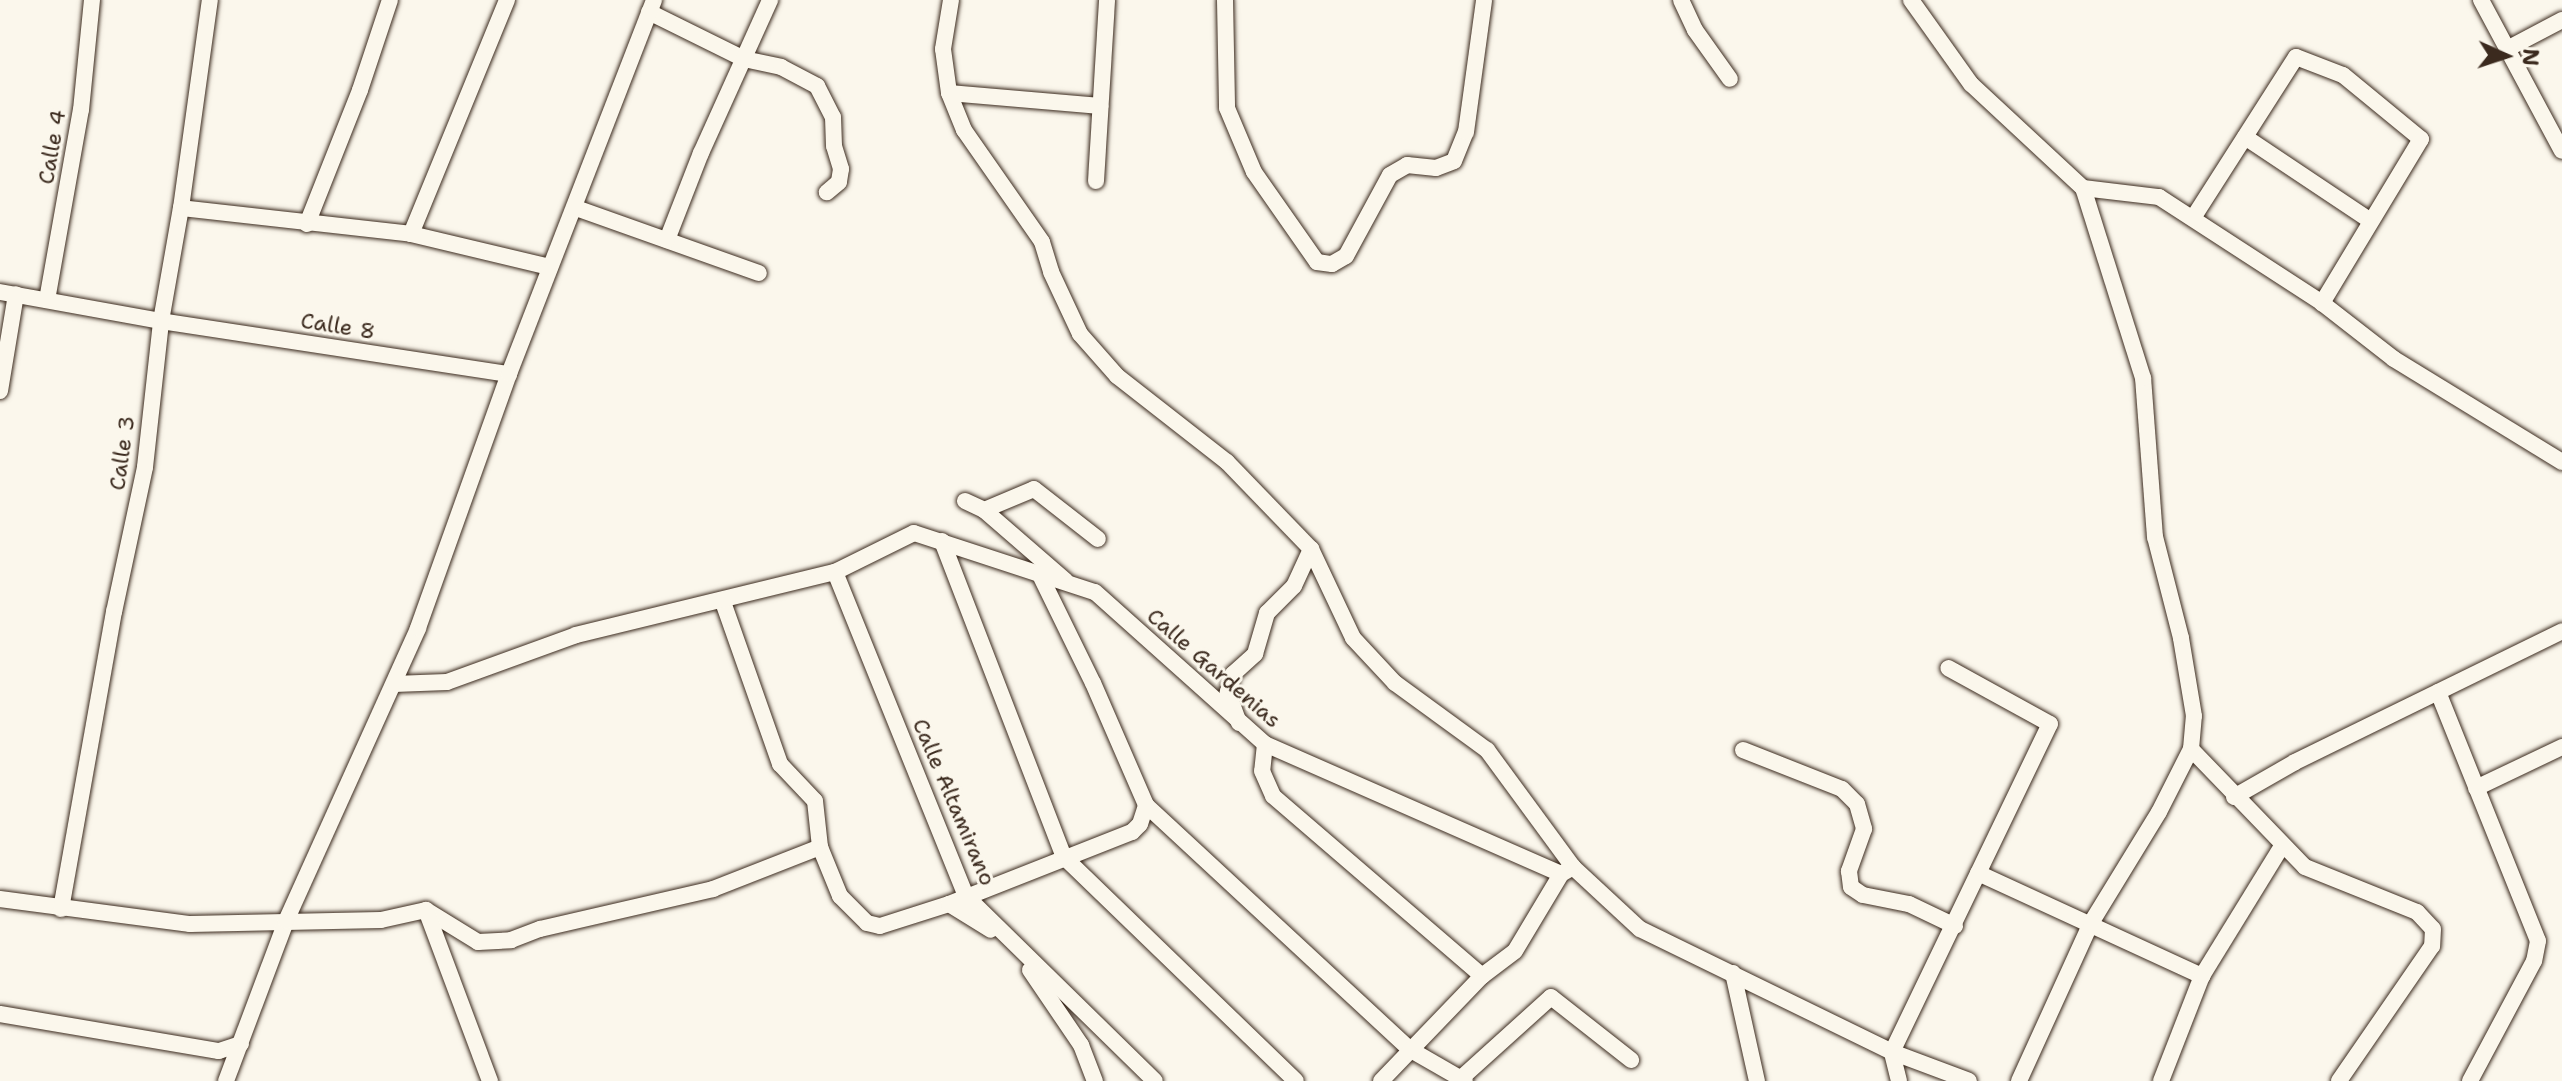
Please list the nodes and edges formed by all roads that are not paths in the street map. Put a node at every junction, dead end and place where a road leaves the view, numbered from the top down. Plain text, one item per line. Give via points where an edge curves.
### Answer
1 (92, 0) edge
2 (210, 0) edge
3 (390, 0) edge
4 (507, 0) edge
5 (770, 0) edge
6 (951, 0) edge
7 (1107, 0) edge
8 (1225, 0) edge
9 (1484, 0) edge
10 (1681, 0) edge
11 (1911, 0) edge
12 (2481, 0) edge
13 (651, 6) edge
14 (2562, 20) edge
15 (2507, 49) junction
16 (744, 59) junction
17 (1730, 79) dead end
18 (949, 93) junction
19 (1100, 106) junction
20 (2245, 137) junction
21 (2562, 151) edge
22 (1096, 181) dead end
23 (2083, 188) junction
24 (827, 192) dead end
25 (181, 208) junction
26 (576, 208) junction
27 (2193, 218) junction
28 (2371, 221) junction
29 (307, 224) junction
30 (411, 234) junction
31 (667, 240) junction
32 (550, 267) junction
33 (759, 273) dead end
34 (8, 293) edge
35 (47, 300) junction
36 (2322, 303) junction
37 (161, 321) junction
38 (509, 374) junction
39 (0, 391) edge
40 (2562, 462) edge
41 (965, 501) dead end
42 (984, 510) junction
43 (1098, 539) dead end
44 (942, 541) junction
45 (1311, 549) junction
46 (835, 572) junction
47 (1040, 575) junction
48 (1070, 584) junction
49 (723, 602) junction
50 (2562, 631) edge
51 (1948, 668) dead end
52 (394, 684) junction
53 (2438, 692) junction
54 (1239, 724) junction
55 (1265, 744) junction
56 (2562, 747) edge
57 (2191, 749) junction
58 (1743, 750) dead end
59 (2476, 788) junction
60 (2234, 797) junction
61 (1146, 805) junction
62 (2282, 846) junction
63 (820, 847) junction
64 (1064, 857) junction
65 (1567, 870) junction
66 (1978, 873) junction
67 (966, 896) junction
68 (0, 899) edge
69 (949, 904) junction
70 (61, 909) junction
71 (426, 910) junction
72 (286, 921) junction
73 (2091, 923) junction
74 (1955, 926) junction
75 (1733, 973) junction
76 (1482, 976) junction
77 (2202, 976) junction
78 (0, 1014) edge
79 (241, 1044) junction
80 (1411, 1050) junction
81 (1892, 1052) junction
82 (1631, 1060) dead end
83 (1461, 1080) edge
84 (226, 1081) edge
85 (490, 1081) edge
86 (1095, 1081) edge
87 (1155, 1081) edge
88 (1296, 1081) edge
89 (1381, 1081) edge
90 (1757, 1081) edge
91 (1899, 1081) edge
92 (1969, 1081) edge
93 (2019, 1081) edge
94 (2161, 1081) edge
95 (2339, 1081) edge
96 (2470, 1081) edge

1 - 35 street, Calle 4 via 81,110
2 - 25 street, Calle 3
3 - 29 street
4 - 30 street
5 - 16 street
6 - 18 street via 943,49
7 - 19 street
8 - 9 street via 1227,108 1262,185 1317,262 1332,264 1346,256 1390,175 1407,165 1436,168 1454,161 1466,132
10 - 17 street
11 - 23 street via 1971,84
12 - 15 street
13 - 16 street
13 - 26 street
14 - 15 street
15 - 21 street
16 - 24 street via 781,67 817,86 833,117 841,169 839,182
16 - 31 street
18 - 19 street
18 - 45 street via 964,130 1042,242 1080,334 1117,376 1227,462
19 - 22 street
20 - 27 street
20 - 28 street
20 - 28 street via 2296,57 2343,75 2421,139
23 - 27 street via 2159,197
23 - 57 street via 2143,378 2155,537 2181,638 2194,716
25 - 29 street
25 - 37 street, Calle 3
26 - 31 street
26 - 32 street
27 - 36 street
28 - 36 street
29 - 30 street
30 - 32 street
31 - 33 street
32 - 38 street
34 - 35 street, Calle 8
34 - 39 street
35 - 37 street, Calle 8
36 - 40 street via 2394,359
37 - 38 street, Calle 8
37 - 70 street, Calle 3 via 145,467
38 - 52 street
41 - 42 street
42 - 43 street via 1034,489
42 - 48 street
44 - 46 street, Calle Gardenias via 914,533
44 - 47 street, Calle Gardenias
44 - 64 street
45 - 54 street via 1294,586 1267,613 1255,654 1233,674 1228,692
45 - 65 street via 1353,638 1395,683 1487,750
46 - 49 street
46 - 67 street, Calle Altamirano
47 - 48 street, Calle Gardenias
47 - 61 street
48 - 54 street, Calle Gardenias via 1095,592
49 - 52 street via 576,635 447,682
49 - 63 street via 780,764 815,801
50 - 53 street
51 - 66 street via 2050,724
52 - 72 street
53 - 59 street
53 - 60 street
54 - 55 street, Calle Gardenias
55 - 65 street, Calle Gardenias
55 - 76 street via 1262,771 1273,796
56 - 59 street
57 - 60 street
57 - 73 street
58 - 74 street via 1842,789 1857,804 1864,829 1849,871 1851,887 1863,895 1909,904
59 - 96 street via 2538,941 2534,961
60 - 62 street
61 - 64 street via 1132,832
61 - 80 street
62 - 77 street
62 - 95 street via 2305,867 2417,912 2433,929 2432,946
63 - 69 street via 840,896 867,923 880,926
63 - 71 street via 713,889 511,940 478,942
64 - 67 street
64 - 88 street
65 - 75 street via 1640,929
65 - 76 street via 1515,951
66 - 73 street
66 - 74 street
67 - 69 street
67 - 87 street, Calle Altamirano
68 - 70 street
69 - 86 street via 992,930 1035,976 1081,1045
70 - 72 street via 190,924
71 - 72 street via 381,920
71 - 85 street
72 - 79 street
73 - 77 street
73 - 93 street
74 - 81 street
75 - 81 street
75 - 90 street
76 - 80 street
77 - 94 street
78 - 79 street via 219,1051
79 - 84 street
80 - 83 street
80 - 89 street
81 - 91 street
81 - 92 street
82 - 83 street via 1551,997

